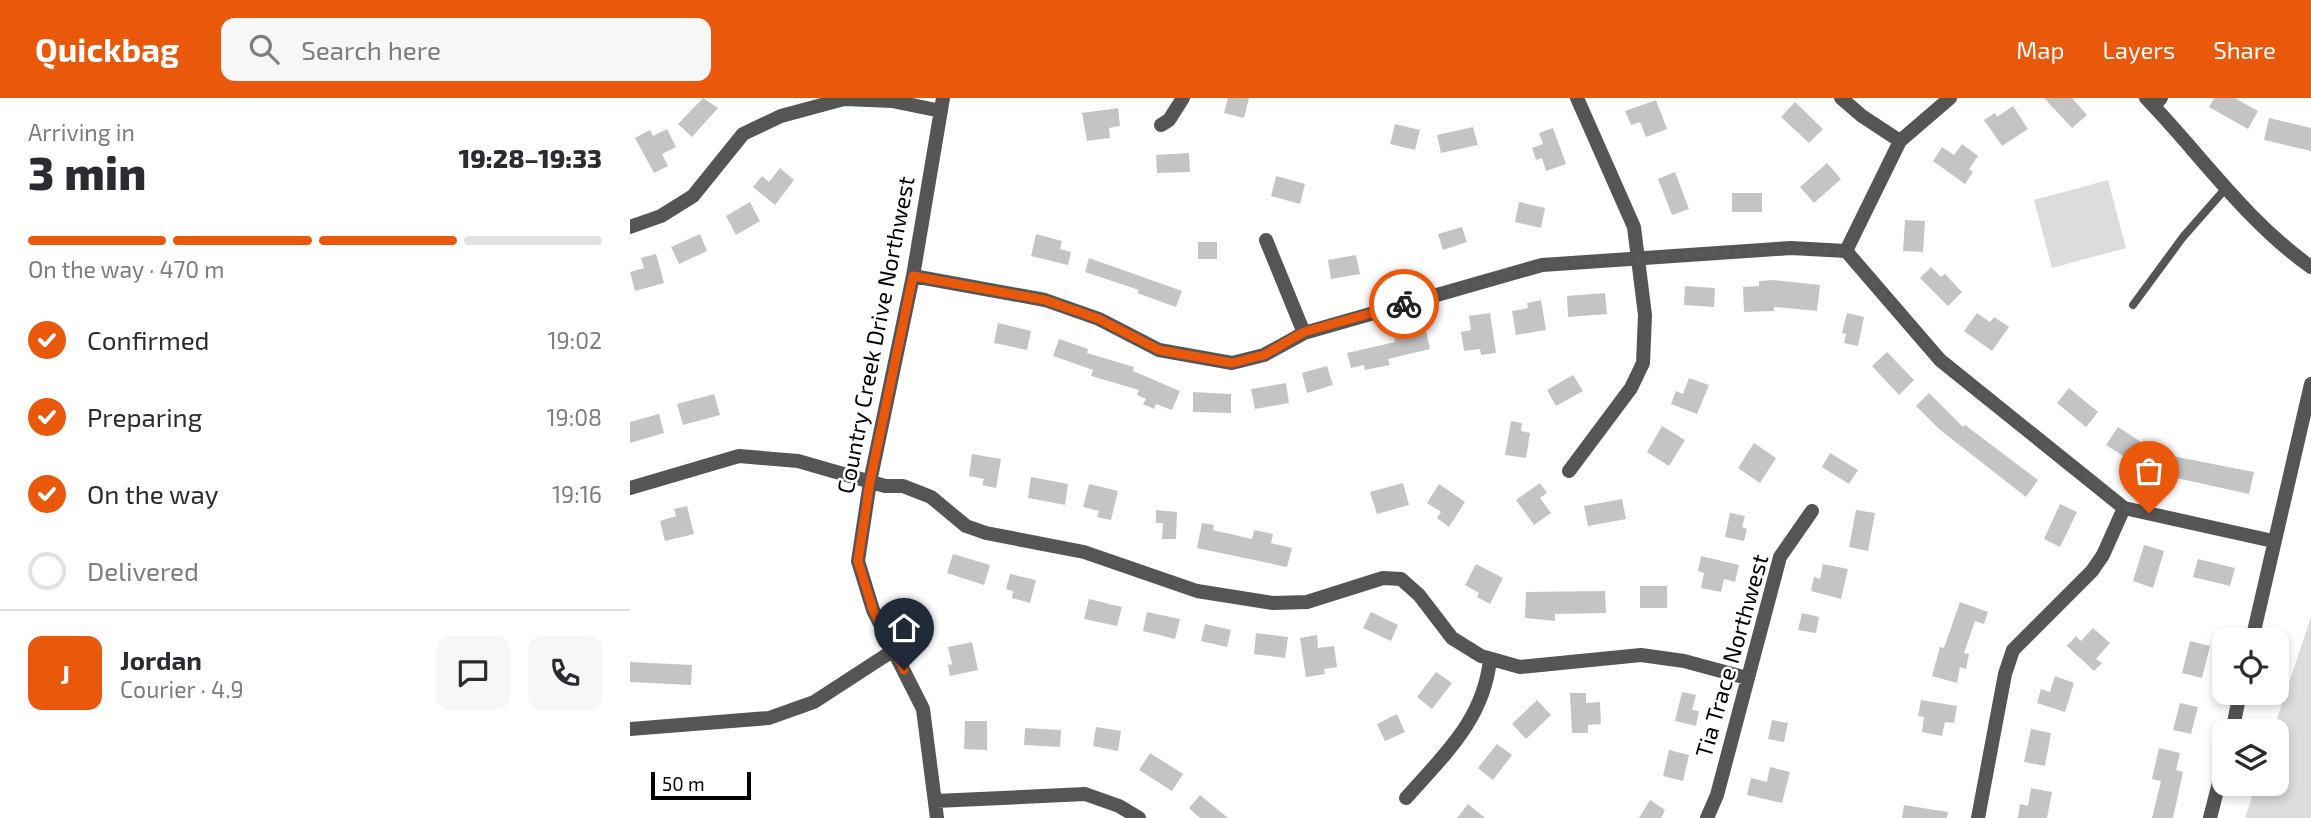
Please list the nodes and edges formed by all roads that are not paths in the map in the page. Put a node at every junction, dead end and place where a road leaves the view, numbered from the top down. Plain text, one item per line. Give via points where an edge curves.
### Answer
1 (1183, 98) edge
2 (1577, 98) edge
3 (1841, 98) edge
4 (1950, 98) edge
5 (2154, 101) edge
6 (942, 104) edge
7 (1161, 125) dead end
8 (1900, 141) junction
9 (2227, 188) junction
10 (630, 227) edge
11 (1266, 240) dead end
12 (1846, 251) junction
13 (1638, 260) junction
14 (2311, 267) edge
15 (913, 276) junction
16 (2133, 305) dead end
17 (1304, 332) junction
18 (2311, 384) edge
19 (1569, 471) dead end
20 (870, 482) junction
21 (630, 488) edge
22 (2124, 508) junction
23 (1812, 511) dead end
24 (2273, 541) junction
25 (2255, 628) edge
26 (894, 650) junction
27 (1490, 659) junction
28 (1747, 678) junction
29 (630, 729) edge
30 (2216, 796) edge
31 (1406, 798) dead end
32 (936, 801) junction
33 (937, 818) edge
34 (1139, 818) edge
35 (1707, 818) edge
36 (1978, 818) edge
37 (2210, 818) edge

1 - 7 street
2 - 13 street via 1634,227
3 - 8 street
4 - 8 street
5 - 9 street
6 - 10 street via 844,99 780,116 743,134 693,196 661,216
6 - 15 street, Country Creek Drive Northwest
8 - 12 street
9 - 14 street via 2285,249
9 - 16 lane via 2183,237
11 - 17 street
12 - 13 street via 1791,248
12 - 22 street via 1940,360
13 - 17 street via 1542,265
13 - 19 street via 1645,316 1643,363 1631,388
15 - 17 street via 1045,300 1099,319 1159,350 1200,359 1232,363 1264,355
15 - 20 street, Country Creek Drive Northwest
18 - 24 street
20 - 21 street via 798,461 739,456
20 - 26 street, Country Creek Drive Northwest via 858,561 873,610
20 - 27 street via 903,486 931,497 966,526 986,533 1084,552 1202,592 1273,603 1307,602 1383,578 1401,579 1451,638
22 - 24 street
22 - 36 street via 2092,571 2013,650 2004,674
23 - 28 street, Tia Trace Northwest via 1780,557
24 - 25 street
26 - 29 street via 814,702 769,718
26 - 32 street, Country Creek Drive Northwest via 923,709
27 - 28 street via 1520,667 1641,655
27 - 31 street via 1479,708 1452,747
28 - 35 street, Tia Trace Northwest
30 - 37 street
32 - 33 street, Country Creek Drive Northwest
32 - 34 street via 1084,794

